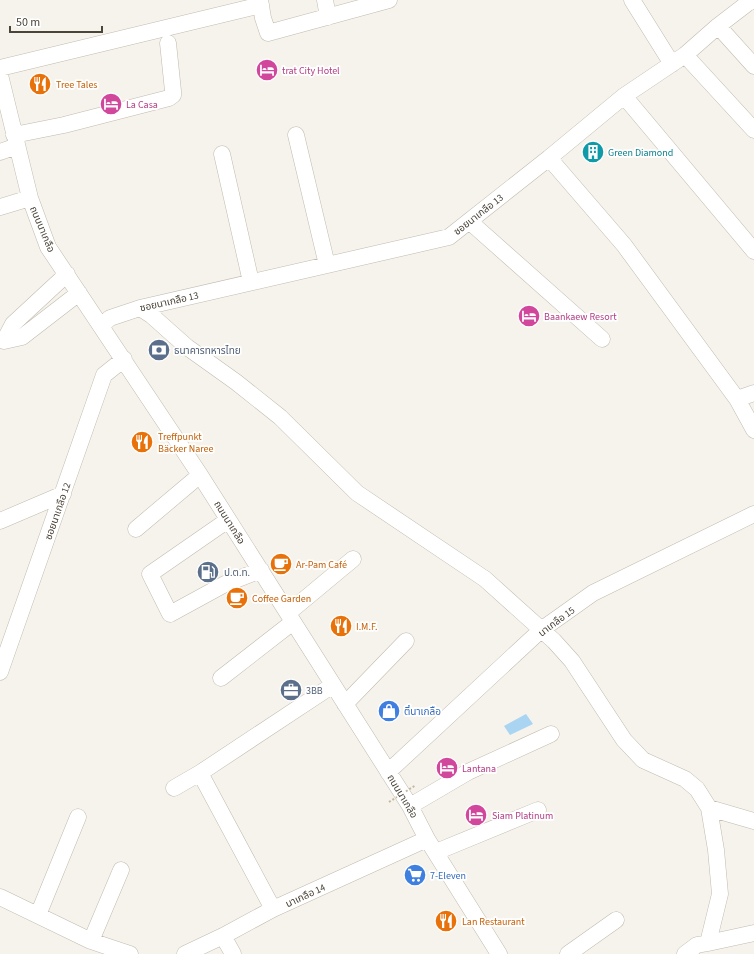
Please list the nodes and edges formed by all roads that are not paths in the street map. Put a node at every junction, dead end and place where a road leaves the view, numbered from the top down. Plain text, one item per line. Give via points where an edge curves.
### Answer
1 (325, 0) edge
2 (388, 0) edge
3 (632, 0) edge
4 (754, 0) edge
5 (261, 3) edge
6 (328, 17) junction
7 (718, 26) junction
8 (168, 43) dead end
9 (678, 60) junction
10 (754, 66) edge
11 (0, 68) edge
12 (0, 75) edge
13 (624, 96) junction
14 (754, 130) edge
15 (296, 135) dead end
16 (16, 140) junction
17 (0, 152) edge
18 (222, 154) dead end
19 (549, 158) junction
20 (30, 198) junction
21 (0, 207) edge
22 (468, 221) junction
23 (754, 251) edge
24 (327, 265) junction
25 (66, 274) junction
26 (251, 282) junction
27 (79, 293) junction
28 (140, 308) junction
29 (101, 326) junction
30 (602, 339) dead end
31 (2, 344) edge
32 (124, 360) junction
33 (754, 393) edge
34 (737, 399) junction
35 (754, 430) edge
36 (200, 475) junction
37 (63, 494) junction
38 (754, 514) edge
39 (228, 520) junction
40 (0, 521) edge
41 (136, 529) dead end
42 (353, 559) dead end
43 (261, 570) junction
44 (290, 618) junction
45 (541, 630) junction
46 (406, 641) dead end
47 (0, 672) edge
48 (221, 678) dead end
49 (333, 685) junction
50 (345, 704) junction
51 (551, 734) dead end
52 (388, 772) junction
53 (200, 773) junction
54 (174, 788) dead end
55 (410, 806) junction
56 (709, 808) junction
57 (538, 810) dead end
58 (78, 817) dead end
59 (754, 821) edge
60 (428, 839) junction
61 (436, 852) junction
62 (120, 870) dead end
63 (0, 897) edge
64 (273, 909) junction
65 (38, 915) junction
66 (616, 920) dead end
67 (754, 933) edge
68 (223, 936) junction
69 (91, 941) junction
70 (697, 949) edge
71 (130, 954) edge
72 (184, 954) edge
73 (233, 954) edge
74 (499, 954) edge
75 (568, 954) edge

1 - 6 street
2 - 6 street
3 - 9 street
4 - 7 street, ซอยนาเกลือ 13
5 - 6 street via 268,33
5 - 11 street
7 - 9 street, ซอยนาเกลือ 13
7 - 10 street
8 - 16 street via 173,91 169,98
9 - 13 street, ซอยนาเกลือ 13
9 - 14 street
12 - 16 street, ถนนนาเกลือ
13 - 19 street, ซอยนาเกลือ 13
13 - 23 street
15 - 24 street
16 - 17 street
16 - 20 street, ถนนนาเกลือ
18 - 26 street
19 - 22 street, ซอยนาเกลือ 13
19 - 34 street via 624,244
20 - 21 street
20 - 25 street, ถนนนาเกลือ via 48,247
22 - 24 street, ซอยนาเกลือ 13 via 449,237
22 - 30 street
24 - 26 street, ซอยนาเกลือ 13
25 - 27 street, ถนนนาเกลือ
25 - 31 street via 12,324
26 - 28 street, ซอยนาเกลือ 13
27 - 29 street, ถนนนาเกลือ
27 - 31 street via 22,337
28 - 29 street, ซอยนาเกลือ 13 via 110,318
28 - 45 street via 280,417 357,493 485,579
29 - 32 street, ถนนนาเกลือ
32 - 36 street, ถนนนาเกลือ
32 - 37 street, ซอยนาเกลือ 12 via 104,374
33 - 34 street
34 - 35 street
36 - 39 street, ถนนนาเกลือ
36 - 41 street
37 - 40 street
37 - 47 street, ซอยนาเกลือ 12
38 - 45 street, นาเกลือ 15 via 593,593
39 - 43 street, ถนนนาเกลือ
39 - 43 street via 150,574 170,614 225,584
42 - 44 street
43 - 44 street, ถนนนาเกลือ
44 - 48 street
44 - 49 street, ถนนนาเกลือ
45 - 52 street, นาเกลือ 15
45 - 56 street via 572,661 624,740 643,760 685,779 697,789
46 - 50 street
49 - 50 street, ถนนนาเกลือ
49 - 53 street
50 - 52 street, ถนนนาเกลือ
51 - 55 street via 468,772
52 - 55 street, ถนนนาเกลือ
53 - 54 street
53 - 64 street
55 - 60 street, ถนนนาเกลือ
56 - 59 street
56 - 70 street via 720,894
57 - 61 street
58 - 65 street
60 - 61 street, ถนนนาเกลือ
60 - 64 street, นาเกลือ 14
61 - 74 street, ถนนนาเกลือ
62 - 69 street
63 - 65 street
64 - 68 street, นาเกลือ 14
65 - 69 street
66 - 75 street
67 - 70 street
68 - 72 street, นาเกลือ 14
68 - 73 street
69 - 71 street

